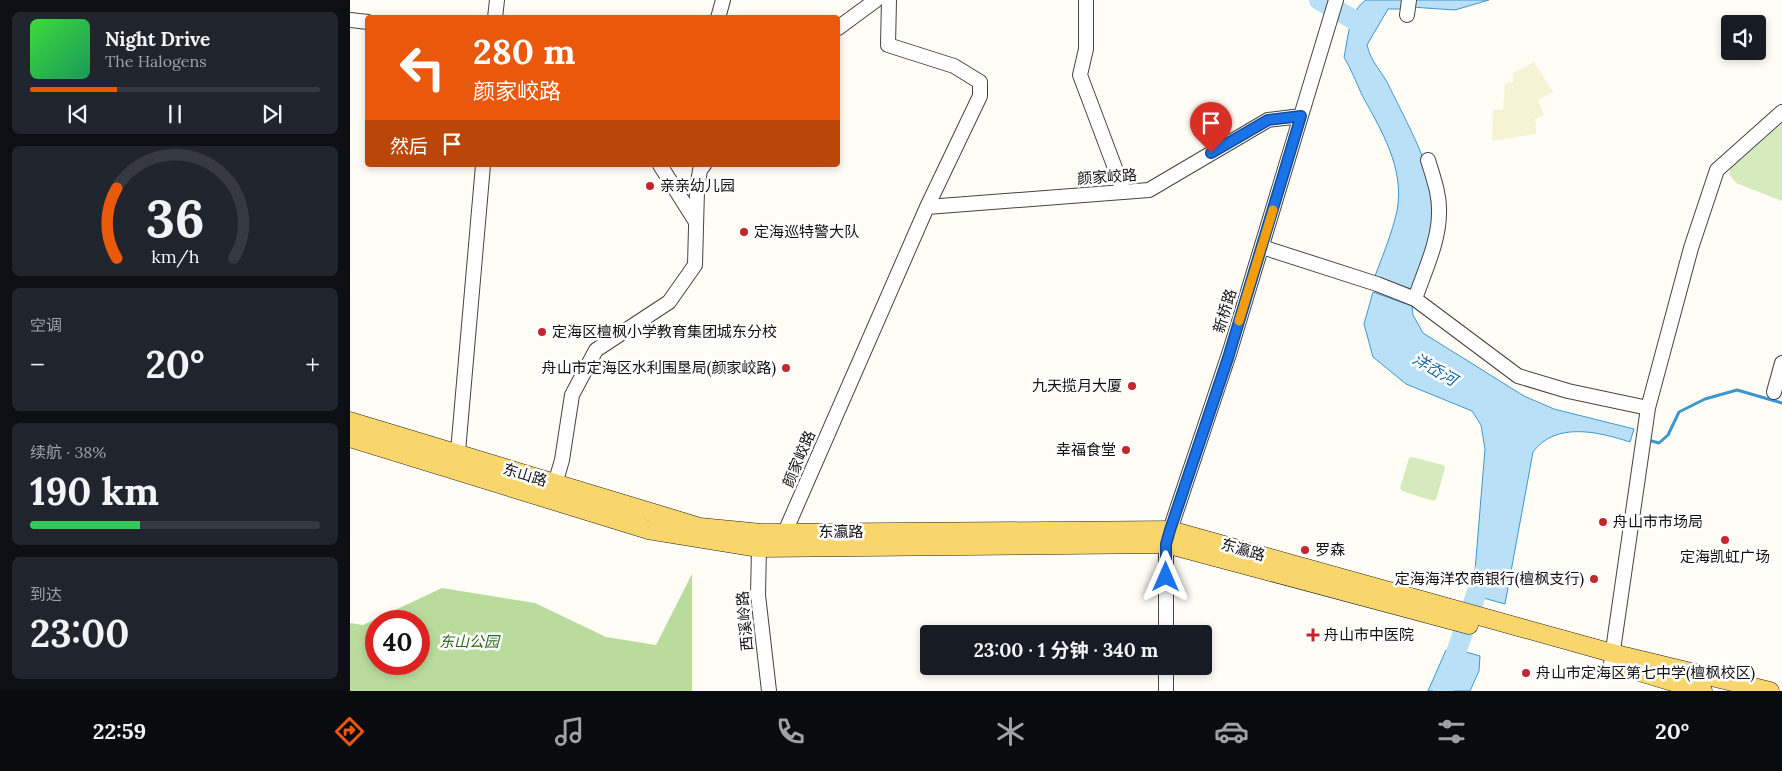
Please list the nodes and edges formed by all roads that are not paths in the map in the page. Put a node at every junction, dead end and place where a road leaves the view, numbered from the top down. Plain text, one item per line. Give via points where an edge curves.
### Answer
1 (497, 0) edge
2 (723, 0) edge
3 (876, 0) edge
4 (889, 0) edge
5 (1086, 0) edge
6 (1336, 0) edge
7 (1409, 0) edge
8 (495, 15) edge
9 (719, 15) edge
10 (1407, 15) dead end
11 (350, 20) edge
12 (365, 22) edge
13 (840, 27) edge
14 (1782, 112) edge
15 (1301, 116) junction
16 (1428, 160) dead end
17 (483, 167) edge
18 (661, 167) edge
19 (702, 167) edge
20 (1124, 192) junction
21 (927, 207) junction
22 (696, 222) junction
23 (1262, 247) junction
24 (1415, 299) junction
25 (1782, 363) edge
26 (1774, 392) dead end
27 (1648, 408) junction
28 (350, 421) edge
29 (350, 438) edge
30 (457, 463) junction
31 (555, 484) junction
32 (785, 532) junction
33 (701, 534) junction
34 (1168, 537) junction
35 (759, 548) junction
36 (1166, 625) edge
37 (1611, 658) junction
38 (1166, 675) edge
39 (1685, 688) edge
40 (769, 691) edge
41 (1166, 691) edge
42 (1703, 691) edge
43 (1770, 691) edge

1 - 8 street
2 - 9 street
3 - 13 street
4 - 21 street, 颜家峧路 via 888,45 954,66 980,82 980,96
5 - 20 street via 1086,49 1080,75
6 - 15 street, 新桥路
7 - 10 street
11 - 12 street
14 - 27 street via 1717,170 1684,270
15 - 20 street, 颜家峧路 via 1268,120 1149,190
15 - 23 street, 新桥路
16 - 24 street via 1440,213 1433,247
17 - 30 street
18 - 22 street
19 - 22 street via 696,190
20 - 21 street, 颜家峧路
21 - 32 street, 颜家峧路
22 - 31 street via 696,265 669,302 596,350 572,395
23 - 24 street
23 - 34 street, 新桥路
24 - 27 street via 1518,376 1568,391
25 - 26 street
27 - 37 street
28 - 30 main road, 东山路
29 - 30 main road, 东山路
30 - 31 main road, 东山路
30 - 33 main road, 东山路 via 648,530
31 - 33 main road, 东山路
32 - 33 main road, 东瀛路
32 - 34 main road, 东瀛路
33 - 35 main road, 东瀛路
34 - 35 main road, 东瀛路
34 - 36 street, 新桥路
34 - 37 main road, 东瀛路
35 - 40 street, 西溪岭路 via 758,595
37 - 39 main road, 东瀛路
37 - 43 main road, 东瀛路
38 - 41 street
39 - 42 main road, 东瀛路

